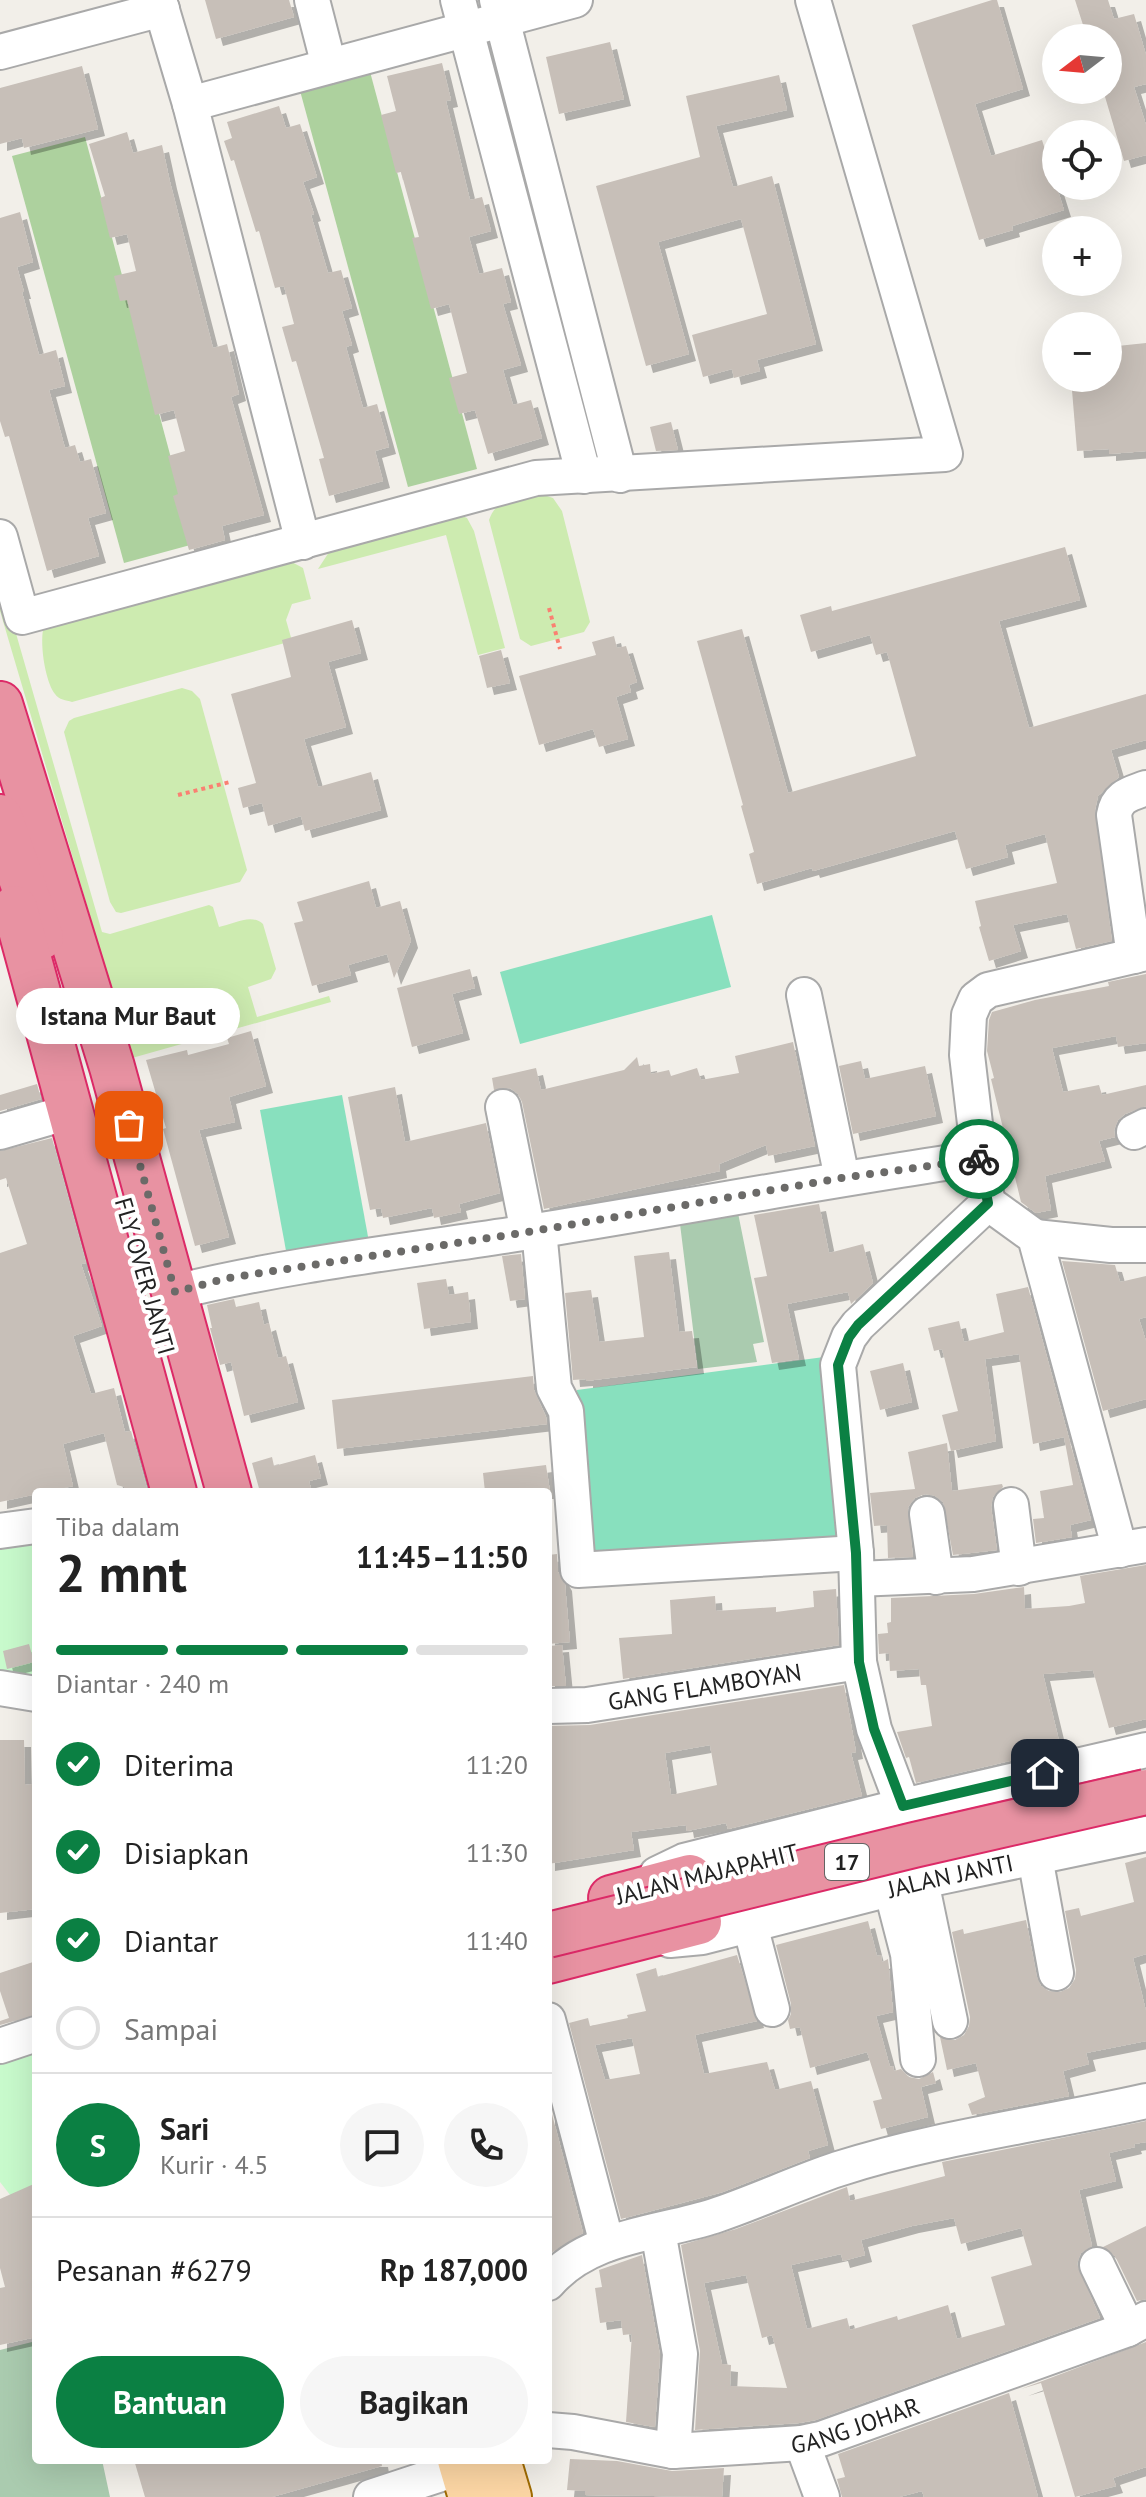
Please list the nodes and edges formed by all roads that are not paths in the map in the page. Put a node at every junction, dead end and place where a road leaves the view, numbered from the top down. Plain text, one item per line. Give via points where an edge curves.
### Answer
1 (312, 0) edge
2 (575, 0) edge
3 (813, 0) edge
4 (161, 4) edge
5 (499, 10) edge
6 (462, 14) edge
7 (0, 52) edge
8 (329, 66) junction
9 (190, 104) junction
10 (620, 475) junction
11 (584, 476) junction
12 (0, 537) edge
13 (303, 542) junction
14 (0, 704) edge
15 (1146, 788) edge
16 (0, 817) edge
17 (0, 848) edge
18 (1140, 955) edge
19 (804, 995) dead end
20 (503, 1107) dead end
21 (69, 1112) junction
22 (0, 1132) edge
23 (979, 1158) junction
24 (842, 1178) junction
25 (988, 1203) junction
26 (534, 1231) junction
27 (1035, 1237) junction
28 (1146, 1245) edge
29 (175, 1292) junction
30 (173, 1488) edge
31 (202, 1488) edge
32 (228, 1488) edge
33 (1011, 1505) dead end
34 (927, 1514) dead end
35 (32, 1527) edge
36 (0, 1531) edge
37 (1133, 1547) edge
38 (857, 1566) junction
39 (1019, 1568) junction
40 (936, 1577) junction
41 (859, 1662) junction
42 (0, 1688) edge
43 (32, 1693) edge
44 (552, 1706) edge
45 (1146, 1750) edge
46 (1101, 1760) junction
47 (1146, 1769) edge
48 (1146, 1792) edge
49 (903, 1806) junction
50 (1137, 1830) edge
51 (1035, 1857) junction
52 (906, 1885) junction
53 (598, 1902) junction
54 (552, 1914) edge
55 (750, 1925) junction
56 (552, 1934) edge
57 (613, 1945) junction
58 (552, 1960) edge
59 (1056, 1973) dead end
60 (772, 2009) dead end
61 (950, 2021) dead end
62 (32, 2035) edge
63 (552, 2035) edge
64 (0, 2046) edge
65 (918, 2059) dead end
66 (1146, 2101) edge
67 (658, 2231) junction
68 (607, 2244) junction
69 (1097, 2265) dead end
70 (552, 2278) edge
71 (1137, 2324) edge
72 (552, 2430) edge
73 (802, 2443) junction
74 (673, 2451) junction
75 (475, 2469) edge
76 (388, 2494) edge
77 (509, 2497) edge
78 (822, 2497) edge

1 - 8 street
2 - 5 street
3 - 10 street via 945,454
4 - 7 street
4 - 9 street
5 - 6 street
5 - 10 street
6 - 8 street
6 - 11 street
8 - 9 street
9 - 13 street
10 - 11 street
11 - 13 street via 536,478
12 - 13 street via 22,617
14 - 29 highway
15 - 18 street via 1122,798 1114,815
16 - 31 highway, FLY OVER JANTI via 102,1122
17 - 21 highway
18 - 23 street via 988,990 976,999 969,1015 967,1055
19 - 24 street
20 - 26 street
21 - 22 street
21 - 30 highway
23 - 24 street
23 - 25 street
24 - 26 street
25 - 27 street
25 - 38 street via 858,1325 841,1351 838,1365
26 - 29 street via 228,1278
26 - 38 street via 554,1388 566,1411 578,1570
27 - 28 street
27 - 37 street
29 - 32 highway
33 - 39 street
34 - 40 street
35 - 36 street
37 - 39 street
38 - 40 street
38 - 41 street
39 - 40 street
41 - 44 street, GANG FLAMBOYAN via 587,1705
41 - 49 street via 874,1729
42 - 43 street
45 - 46 street
46 - 49 street
46 - 50 street
47 - 53 highway, JALAN MAJAPAHIT / 17
48 - 56 highway, 17, bridge
49 - 53 street via 684,1861
50 - 51 street, JALAN JANTI
50 - 57 highway, JALAN MAJAPAHIT / 17 via 919,1867
51 - 52 street, JALAN JANTI
51 - 59 street
52 - 55 street, JALAN JANTI
52 - 61 street
52 - 65 street
53 - 54 highway, JALAN MAJAPAHIT / 17
55 - 57 street, JALAN JANTI via 702,1937
55 - 60 street
57 - 58 highway, JALAN MAJAPAHIT / 17
62 - 64 street
63 - 68 street
66 - 67 street via 839,2169
67 - 68 street
67 - 74 street via 680,2354
68 - 70 street
69 - 71 street
71 - 73 street, GANG JOHAR
72 - 74 street, GANG JOHAR
73 - 74 street, GANG JOHAR
73 - 78 street
75 - 76 street
75 - 77 main road

